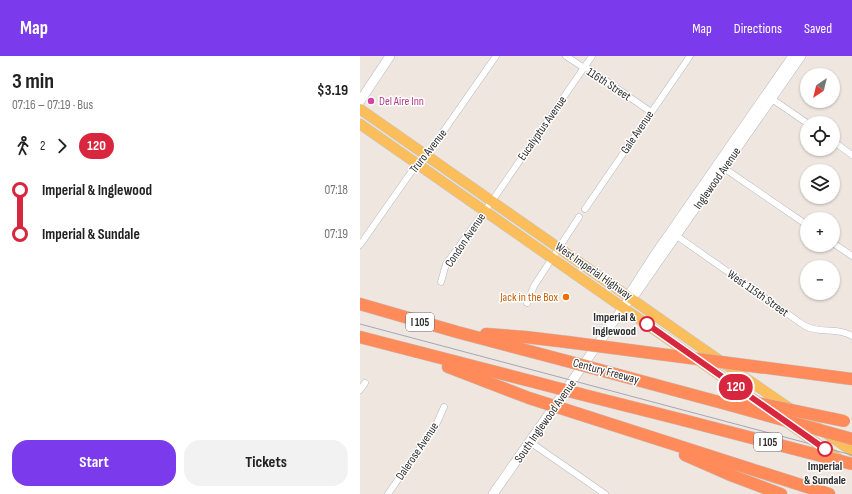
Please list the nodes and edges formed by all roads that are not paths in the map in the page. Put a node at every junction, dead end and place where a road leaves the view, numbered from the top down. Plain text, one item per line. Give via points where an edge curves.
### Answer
1 (390, 56) edge
2 (496, 56) edge
3 (566, 56) edge
4 (592, 56) edge
5 (690, 56) edge
6 (793, 56) edge
7 (802, 56) edge
8 (584, 68) junction
9 (769, 96) junction
10 (360, 100) edge
11 (360, 109) edge
12 (651, 112) junction
13 (800, 118) edge
14 (360, 124) edge
15 (840, 146) edge
16 (852, 155) edge
17 (425, 156) junction
18 (417, 164) junction
19 (721, 166) junction
20 (492, 201) junction
21 (585, 209) dead end
22 (484, 211) junction
23 (579, 217) dead end
24 (800, 220) edge
25 (674, 234) junction
26 (360, 245) edge
27 (558, 248) junction
28 (840, 248) edge
29 (852, 256) edge
30 (552, 258) junction
31 (441, 282) dead end
32 (630, 298) junction
33 (527, 303) dead end
34 (360, 304) edge
35 (623, 308) junction
36 (458, 332) junction
37 (852, 336) edge
38 (360, 337) edge
39 (398, 348) junction
40 (852, 379) edge
41 (365, 383) dead end
42 (360, 390) edge
43 (730, 405) junction
44 (444, 408) dead end
45 (852, 422) edge
46 (625, 429) junction
47 (530, 442) junction
48 (852, 447) edge
49 (847, 462) edge
50 (852, 468) edge
51 (388, 494) edge
52 (493, 494) edge
53 (605, 494) edge
54 (781, 494) edge
55 (828, 494) edge

1 - 10 main road
2 - 17 street, Truro Avenue
3 - 8 street, 116th Street
4 - 8 street, Eucalyptus Avenue
5 - 12 street, Gale Avenue
6 - 9 main road, Inglewood Avenue
7 - 9 main road, Inglewood Avenue
8 - 12 street, 116th Street
8 - 20 street, Eucalyptus Avenue
9 - 13 street
9 - 19 main road, Inglewood Avenue
11 - 17 main road, West Imperial Highway
12 - 21 street, Gale Avenue
14 - 18 main road, West Imperial Highway
15 - 16 street
17 - 18 street, Truro Avenue
17 - 20 main road, West Imperial Highway
18 - 22 main road, West Imperial Highway
18 - 26 street, Truro Avenue
19 - 24 street
19 - 25 main road, Inglewood Avenue
20 - 22 street, Condon Avenue
20 - 27 main road, West Imperial Highway
22 - 30 main road, West Imperial Highway
22 - 31 street, Condon Avenue via 446,264
23 - 27 street
25 - 32 main road, Inglewood Avenue via 632,289
25 - 37 street, West 115th Street via 805,326 814,330 837,330
27 - 30 street
27 - 32 main road, West Imperial Highway
28 - 29 street
30 - 33 street via 534,286
30 - 35 main road, West Imperial Highway
32 - 35 main road, Inglewood Avenue
32 - 48 main road, West Imperial Highway
34 - 36 highway, Century Freeway / I 105
35 - 47 main road, South Inglewood Avenue
35 - 49 main road, West Imperial Highway
36 - 40 highway, bridge via 567,342
36 - 43 highway, Century Freeway / I 105, bridge
38 - 39 highway, I 105
39 - 46 highway, bridge via 529,398
39 - 49 highway, I 105, bridge
41 - 42 street
43 - 45 highway, bridge via 748,401
43 - 48 highway, Century Freeway / I 105, bridge
44 - 51 street, Dalerose Avenue via 436,425
46 - 54 highway
46 - 55 highway
47 - 52 main road, South Inglewood Avenue
47 - 53 street
48 - 49 street
49 - 50 main road, West Imperial Highway

